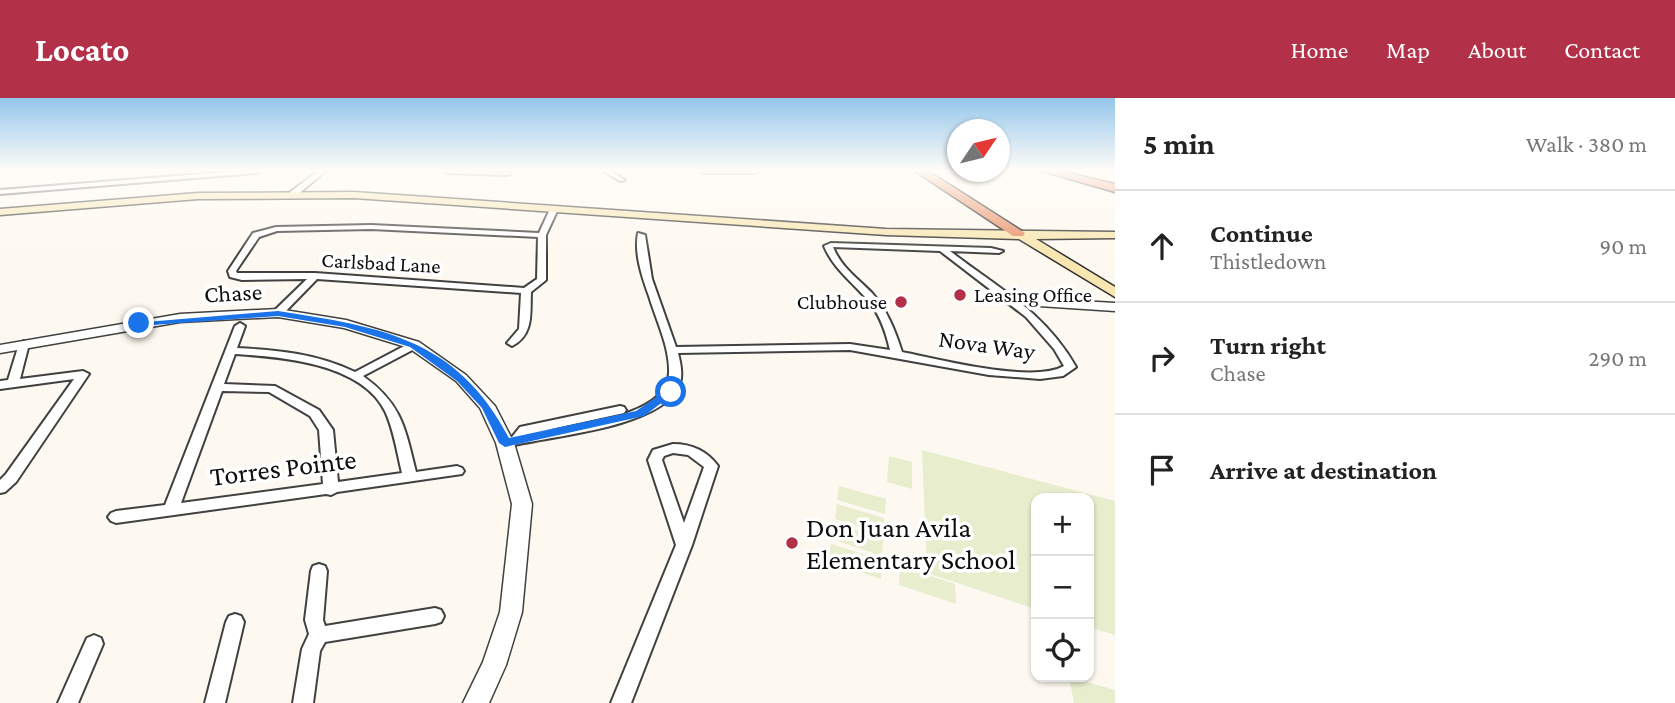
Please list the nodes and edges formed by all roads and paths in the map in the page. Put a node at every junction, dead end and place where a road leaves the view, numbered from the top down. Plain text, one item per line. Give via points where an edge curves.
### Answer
1 (143, 199) edge
2 (426, 199) edge
3 (965, 199) edge
4 (554, 209) junction
5 (0, 212) edge
6 (1115, 229) edge
7 (1018, 233) junction
8 (641, 234) dead end
9 (1115, 234) edge
10 (542, 235) junction
11 (1080, 236) junction
12 (941, 248) junction
13 (1065, 250) junction
14 (999, 251) dead end
15 (315, 276) junction
16 (1115, 279) edge
17 (526, 291) junction
18 (1115, 293) edge
19 (1015, 304) junction
20 (1115, 310) edge
21 (278, 313) junction
22 (240, 326) dead end
23 (512, 342) dead end
24 (24, 344) junction
25 (414, 345) junction
26 (0, 349) edge
27 (672, 350) junction
28 (233, 351) junction
29 (897, 354) junction
30 (357, 375) junction
31 (13, 383) junction
32 (0, 385) edge
33 (217, 387) junction
34 (511, 441) junction
35 (457, 471) dead end
36 (410, 477) junction
37 (0, 488) edge
38 (331, 490) junction
39 (172, 507) junction
40 (116, 517) dead end
41 (684, 545) junction
42 (318, 571) dead end
43 (435, 616) dead end
44 (235, 622) dead end
45 (319, 635) junction
46 (93, 644) dead end
47 (68, 703) edge
48 (215, 703) edge
49 (303, 703) edge
50 (476, 703) edge
51 (621, 703) edge

1 - 5 main road
2 - 4 main road
3 - 7 highway
4 - 7 main road via 886,232
4 - 10 street
6 - 7 main road
7 - 11 main road
7 - 13 main road
7 - 18 main road
8 - 27 street via 649,281
9 - 11 main road
10 - 15 street, Carlsbad Lane via 371,227 265,231 256,235 232,271 233,275
10 - 17 street via 541,280
11 - 13 main road via 1066,240
12 - 14 street
12 - 19 street, Nova Way
12 - 29 street via 828,246 850,281 868,294 888,321
13 - 16 main road
15 - 17 street, Carlsbad Lane
15 - 21 street
17 - 23 street via 524,329
19 - 20 street, Nova Way
19 - 29 street, Nova Way via 1063,350 1070,367 1066,373 1055,377 1007,374
21 - 24 street, Chase via 166,320
21 - 25 street, Chase via 346,324
22 - 28 street
24 - 26 street, Chase
24 - 31 street
25 - 30 street
25 - 34 street, Chase via 461,378
27 - 29 street, Nova Way via 850,347
27 - 34 street via 676,377 671,392 640,414
28 - 30 street via 292,356
28 - 33 street
30 - 36 street via 389,406
31 - 32 street
31 - 37 street via 83,374
33 - 38 street via 271,389 316,413 326,430
33 - 39 street
34 - 50 street, Chase via 522,504 512,611
35 - 36 street, Torres Pointe
36 - 38 street, Torres Pointe
38 - 39 street, Torres Pointe
39 - 40 street, Torres Pointe
41 - 41 street via 711,466 692,450 675,448 658,453 654,460
41 - 51 street
42 - 45 street via 314,621
43 - 45 street
44 - 48 street
45 - 49 street via 311,649
46 - 47 street

